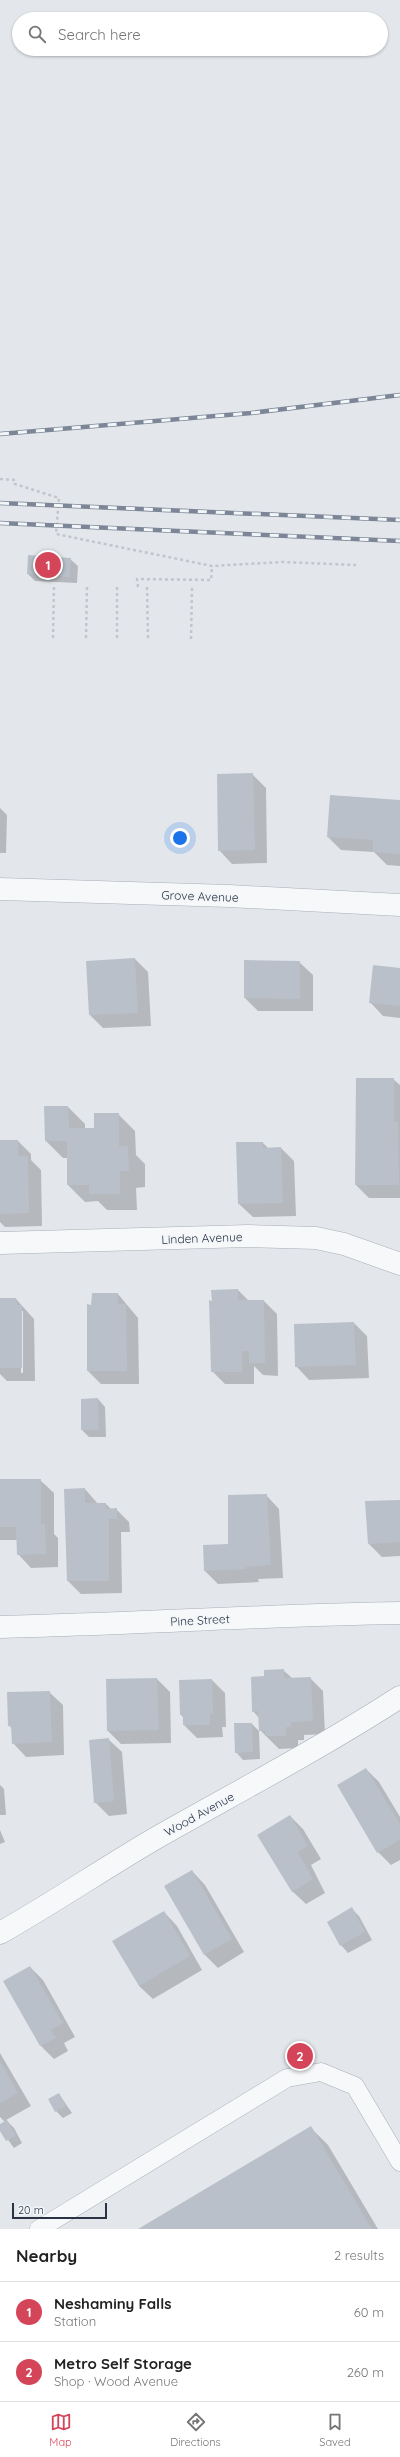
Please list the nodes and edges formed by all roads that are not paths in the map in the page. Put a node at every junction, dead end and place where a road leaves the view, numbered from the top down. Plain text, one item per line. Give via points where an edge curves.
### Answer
1 (0, 889) edge
2 (400, 905) edge
3 (0, 1243) edge
4 (400, 1264) edge
5 (400, 1613) edge
6 (0, 1627) edge
7 (400, 1697) edge
8 (0, 1933) edge
9 (400, 2162) edge
10 (38, 2229) edge

1 - 2 street, Grove Avenue via 229,896
3 - 4 street, Linden Avenue via 248,1236 316,1238 344,1244
5 - 6 street, Pine Street via 294,1614 126,1624
7 - 8 street, Wood Avenue via 154,1839
9 - 10 lane via 355,2086 320,2072 287,2078

